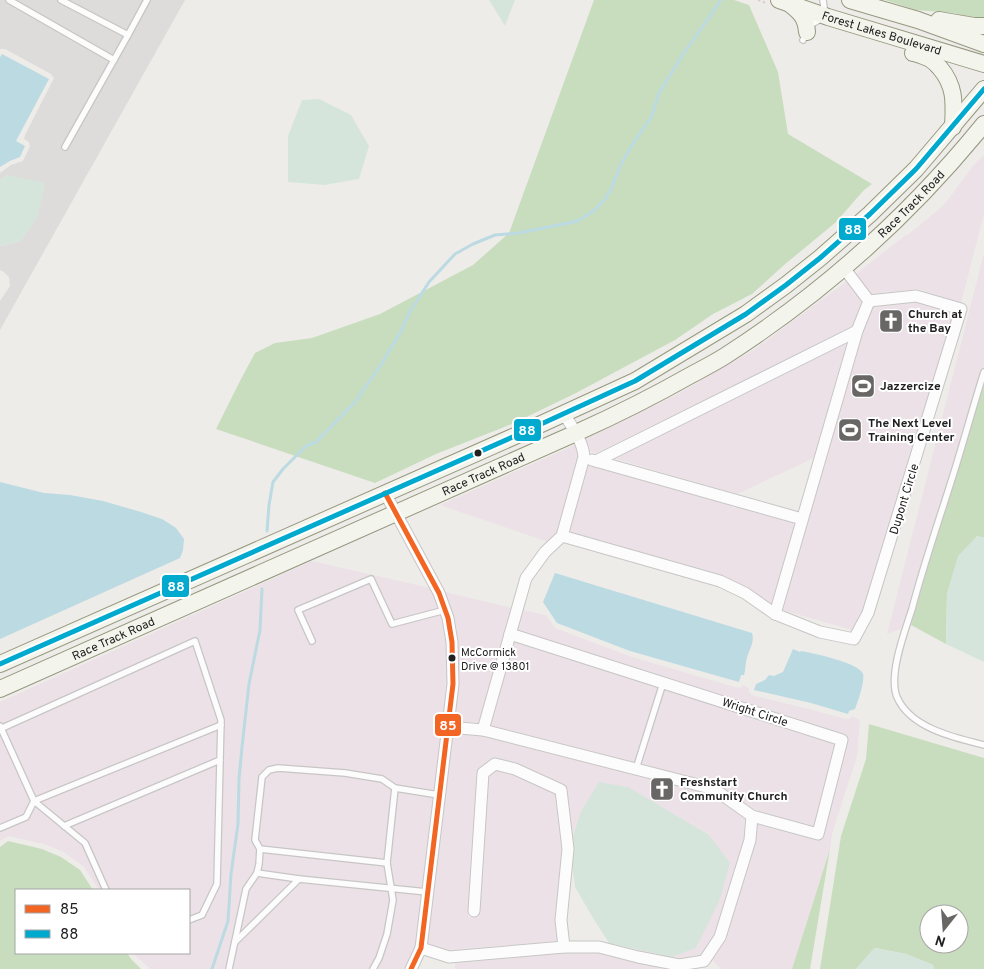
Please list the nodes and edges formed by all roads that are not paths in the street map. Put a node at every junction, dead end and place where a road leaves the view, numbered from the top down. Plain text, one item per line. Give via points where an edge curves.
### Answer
1 (9, 0) edge
2 (61, 0) edge
3 (147, 0) edge
4 (823, 0) edge
5 (850, 0) edge
6 (783, 1) edge
7 (828, 17) junction
8 (918, 20) junction
9 (984, 26) edge
10 (128, 34) junction
11 (805, 36) joint
12 (984, 44) edge
13 (114, 60) junction
14 (984, 64) edge
15 (984, 89) edge
16 (984, 124) edge
17 (953, 127) junction
18 (65, 147) dead end
19 (844, 268) junction
20 (869, 301) junction
21 (857, 331) junction
22 (984, 372) edge
23 (564, 414) junction
24 (576, 433) junction
25 (590, 459) junction
26 (385, 493) junction
27 (396, 513) junction
28 (802, 519) junction
29 (562, 536) junction
30 (445, 610) junction
31 (775, 614) junction
32 (510, 634) junction
33 (312, 641) dead end
34 (0, 664) edge
35 (663, 683) junction
36 (0, 689) edge
37 (221, 725) junction
38 (447, 727) junction
39 (1, 728) edge
40 (483, 730) junction
41 (984, 745) edge
42 (220, 760) junction
43 (636, 769) junction
44 (395, 788) junction
45 (439, 795) junction
46 (34, 801) junction
47 (752, 816) junction
48 (64, 826) junction
49 (0, 828) edge
50 (260, 849) junction
51 (387, 863) junction
52 (257, 873) junction
53 (299, 879) junction
54 (106, 889) edge
55 (391, 889) junction
56 (428, 892) junction
57 (474, 910) dead end
58 (190, 920) edge
59 (235, 942) junction
60 (564, 947) junction
61 (421, 948) junction
62 (448, 957) junction
63 (708, 965) edge
64 (228, 969) edge
65 (373, 969) edge
66 (411, 969) edge
67 (449, 969) edge

1 - 13 lane
2 - 10 lane
3 - 10 lane
4 - 7 lane
5 - 8 main road, Forest Lakes Boulevard
6 - 7 main road, Forest Lakes Boulevard
6 - 11 main road via 802,16 806,23
7 - 11 lane via 810,25
7 - 14 main road, Forest Lakes Boulevard
7 - 17 main road via 857,33 935,62 952,90
8 - 9 main road
8 - 12 main road, Forest Lakes Boulevard
10 - 13 lane
13 - 18 lane
15 - 17 main road, Race Track Road
16 - 19 main road, Race Track Road via 923,194
17 - 23 main road, Race Track Road via 870,214 786,285 746,314 635,381
19 - 20 street
19 - 24 main road, Race Track Road via 774,323 723,357 660,393
20 - 21 street
20 - 31 street, Dupont Circle via 916,296 961,309 868,614 854,639 820,632
21 - 25 street
21 - 28 street
22 - 41 lane via 900,647 894,684 904,708 920,723
23 - 24 street
23 - 26 main road, Race Track Road
24 - 25 street
24 - 27 main road, Race Track Road
25 - 28 street
25 - 29 street
26 - 27 street
26 - 34 main road, Race Track Road
27 - 30 street
27 - 36 main road, Race Track Road
28 - 31 street
29 - 31 street, Dupont Circle via 720,581 745,593
29 - 32 street via 526,578
30 - 33 lane via 392,624 371,579 298,610
30 - 38 street via 452,642 453,684
32 - 35 street, Wright Circle
32 - 40 street
35 - 43 lane
35 - 47 street, Wright Circle via 842,740 818,834
37 - 39 lane via 195,641
37 - 42 lane
37 - 46 lane
38 - 40 street, Wright Circle
38 - 45 street
39 - 46 lane
40 - 43 street, Wright Circle
42 - 48 lane
42 - 58 lane via 217,884 202,915
43 - 47 street, Wright Circle via 714,789
44 - 45 lane
44 - 50 lane via 382,779 278,768 269,770 262,777 260,794 255,840
44 - 51 lane
45 - 56 street
46 - 48 lane
46 - 49 lane via 26,817
47 - 63 street via 750,840
48 - 54 lane via 85,843
50 - 51 lane
50 - 52 lane
51 - 55 lane
52 - 53 lane
52 - 59 lane via 246,888
53 - 55 lane
53 - 59 lane
55 - 56 lane
55 - 65 lane via 393,900 387,934
56 - 61 street
57 - 60 street via 482,773 495,764 515,769 561,790 568,849 561,920
59 - 64 lane
60 - 62 street
60 - 63 street via 599,947 680,965
61 - 62 street
61 - 66 street
62 - 67 street

